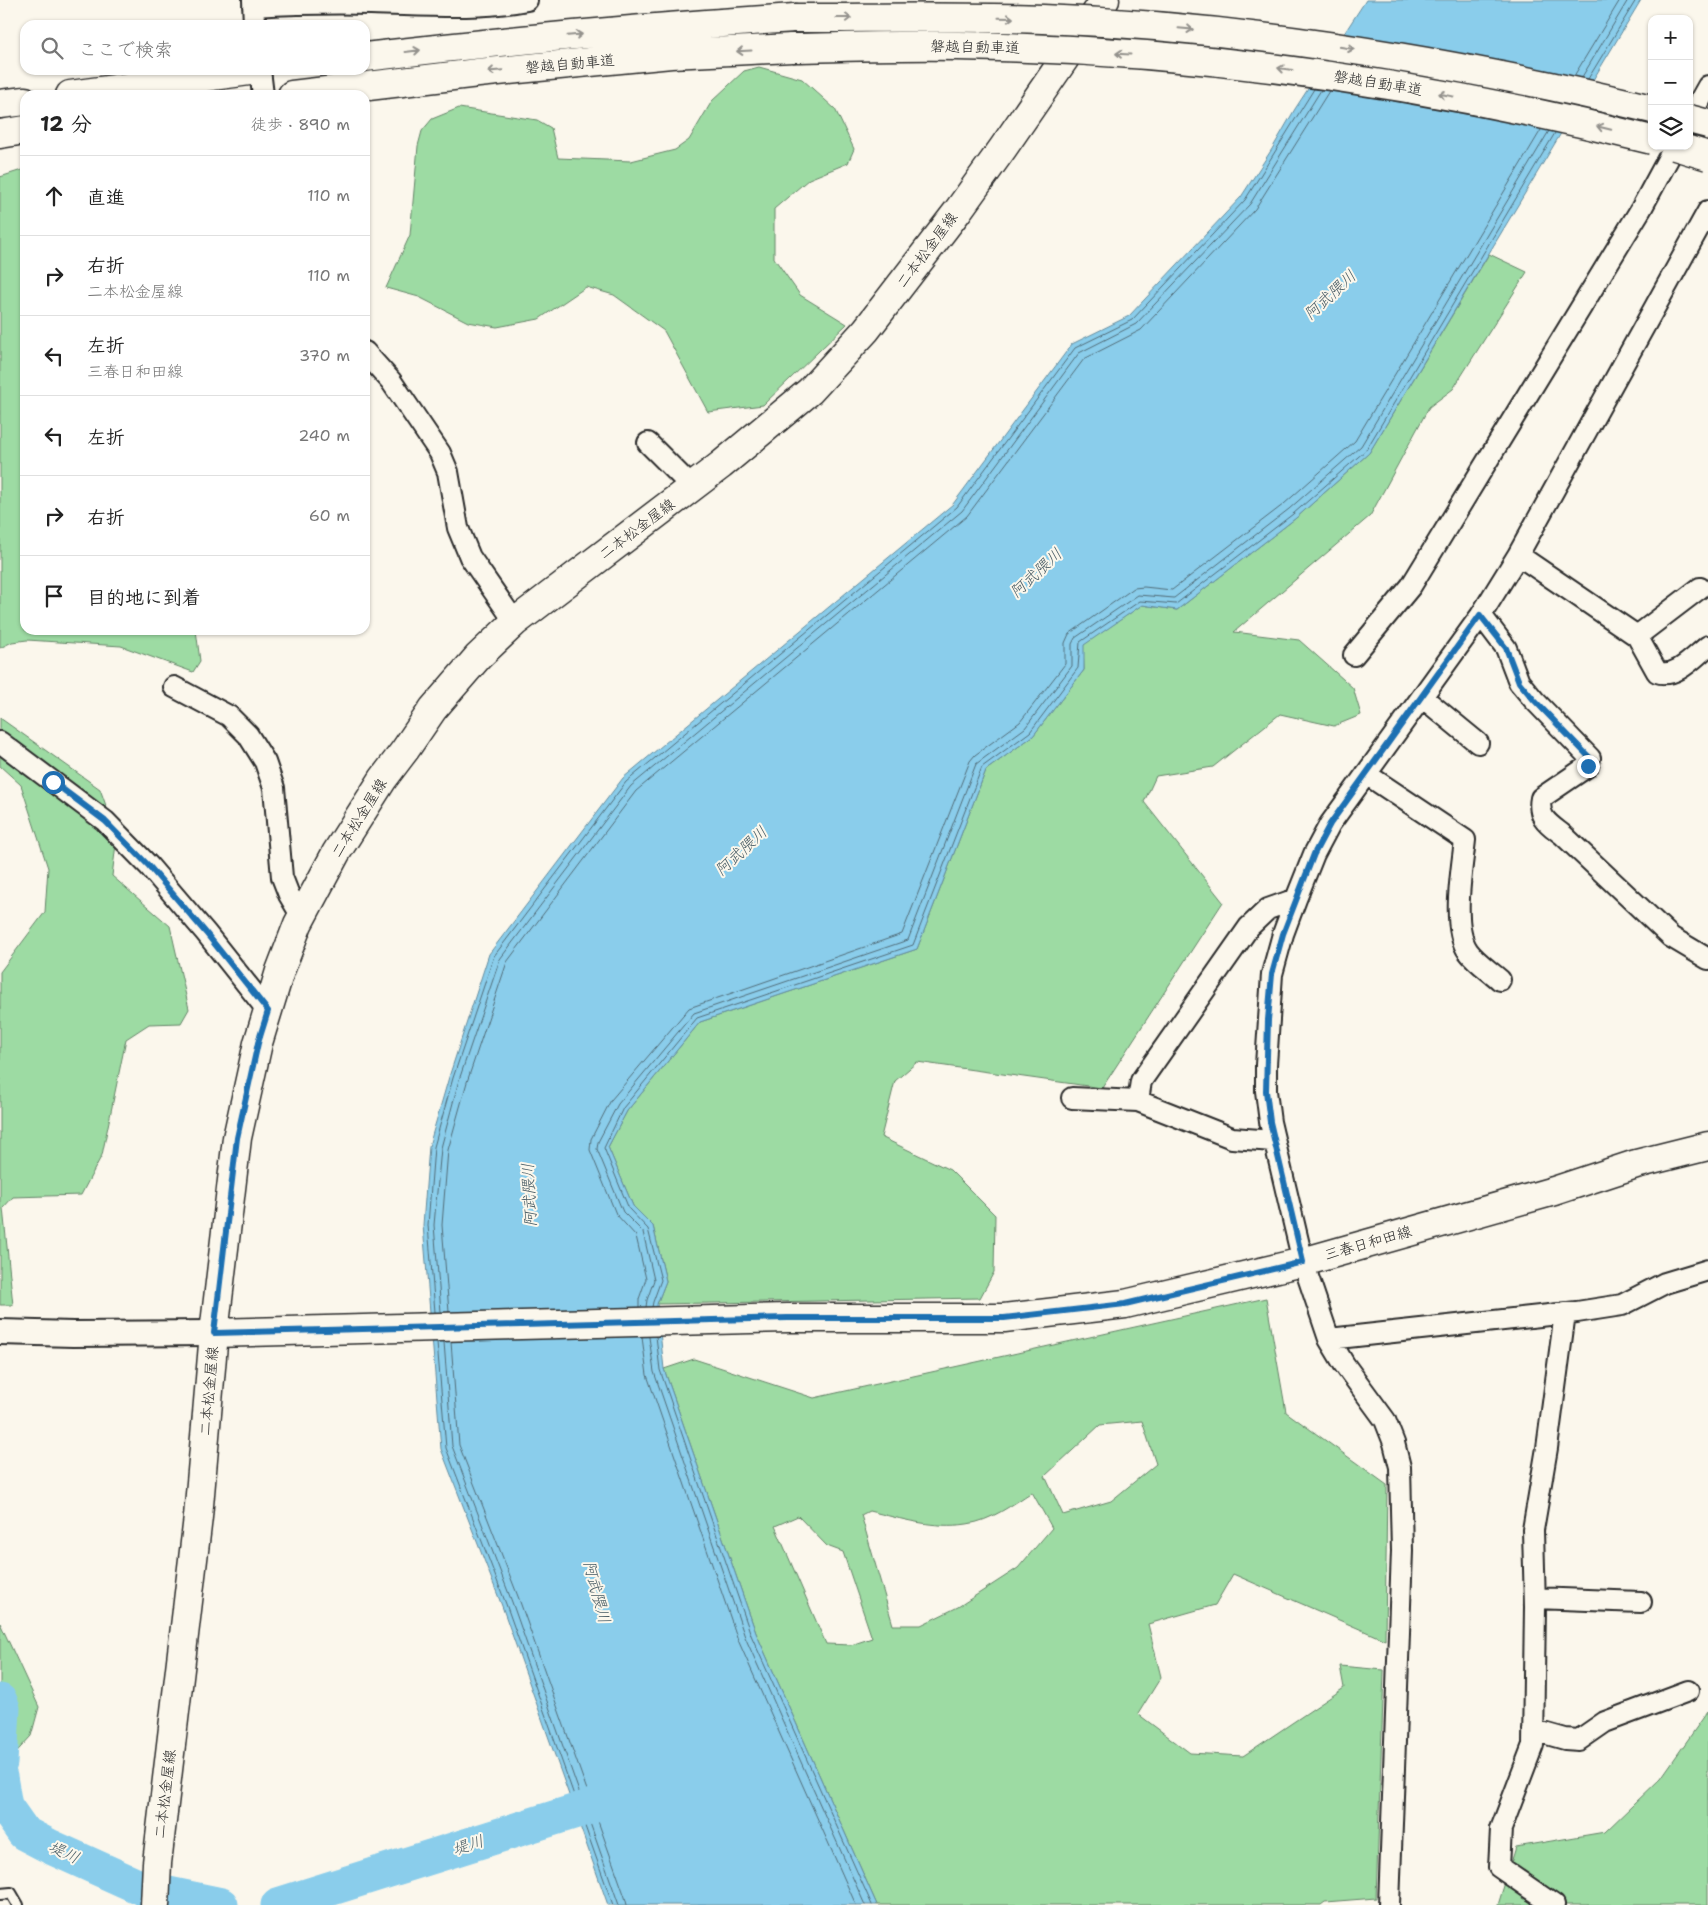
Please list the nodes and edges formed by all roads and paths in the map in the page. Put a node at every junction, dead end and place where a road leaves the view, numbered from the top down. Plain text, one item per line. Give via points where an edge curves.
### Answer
1 (527, 0) edge
2 (1105, 0) edge
3 (253, 14) edge
4 (370, 56) edge
5 (220, 75) edge
6 (259, 75) edge
7 (1708, 86) edge
8 (108, 90) edge
9 (261, 90) edge
10 (334, 90) edge
11 (20, 102) edge
12 (0, 104) edge
13 (1648, 108) edge
14 (1693, 112) edge
15 (1693, 120) edge
16 (1708, 124) edge
17 (20, 131) edge
18 (0, 134) edge
19 (1648, 139) edge
20 (1673, 150) edge
21 (1688, 150) edge
22 (1708, 156) edge
23 (1708, 210) edge
24 (370, 358) edge
25 (648, 443) dead end
26 (692, 487) junction
27 (1518, 555) junction
28 (1700, 588) dead end
29 (1480, 615) junction
30 (515, 622) junction
31 (1637, 636) junction
32 (1708, 646) edge
33 (1354, 654) dead end
34 (174, 687) dead end
35 (1422, 697) junction
36 (0, 742) edge
37 (1478, 743) dead end
38 (1366, 774) junction
39 (1296, 899) junction
40 (302, 917) junction
41 (1708, 959) edge
42 (1500, 980) dead end
43 (268, 1011) junction
44 (1072, 1098) dead end
45 (1138, 1101) junction
46 (1274, 1141) junction
47 (1708, 1146) edge
48 (1303, 1262) junction
49 (1708, 1270) edge
50 (1565, 1313) junction
51 (0, 1332) edge
52 (214, 1333) junction
53 (1329, 1340) junction
54 (1535, 1598) junction
55 (1641, 1602) dead end
56 (1688, 1690) dead end
57 (1533, 1730) junction
58 (0, 1894) edge
59 (18, 1905) edge
60 (155, 1905) edge
61 (1389, 1905) edge
62 (1554, 1905) edge

1 - 3 street via 503,5 371,4
2 - 26 main road, 二本松金屋線 via 1003,148 866,330 810,391
4 -> 13 main road, 磐越自動車道, bridge via 622,30 795,18 1043,19 1290,40 1454,66
5 - 8 main road
6 - 9 street
7 - 14 street
19 -> 10 main road, 磐越自動車道, bridge via 1428,91 1230,62 958,46 792,48 651,56
11 - 12 main road
15 - 16 main road, bridge
17 - 18 main road
20 - 33 street via 1641,210 1411,586
21 - 22 main road, bridge
23 - 27 street
24 - 30 street via 391,381 440,453 448,472 458,528 470,558
25 - 26 street
26 - 30 main road, 二本松金屋線
27 - 29 street
27 - 31 street
28 - 31 street
29 - 35 street
29 - 41 street via 1506,648 1519,682 1590,758 1588,766 1541,798 1540,811 1546,822 1671,936
30 - 40 main road, 二本松金屋線 via 478,657 433,709 336,853
31 - 32 street via 1657,672 1664,675 1675,672
34 - 40 street via 229,716 248,735 265,762 274,788 282,877
35 - 37 street
35 - 38 street
36 - 43 street via 105,821 149,866
38 - 39 street via 1330,824
38 - 42 street via 1465,840 1459,909 1462,939 1469,952
39 - 45 street via 1268,909 1249,927 1140,1081
39 - 46 street via 1272,974 1266,1091
40 - 43 main road, 二本松金屋線
43 - 52 main road, 二本松金屋線 via 237,1138
44 - 45 street
45 - 46 street via 1232,1138
46 - 48 street
47 - 48 main road, 三春日和田線 via 1636,1164 1554,1191
48 - 52 main road, 三春日和田線 via 1125,1304 1004,1318 813,1318
48 - 53 street
49 - 50 street via 1665,1283 1622,1305
50 - 53 street
50 - 54 street via 1533,1530
51 - 52 street
52 - 60 main road, 二本松金屋線 via 198,1517 157,1863
53 - 61 street via 1385,1420 1400,1467 1402,1551
54 - 55 street
54 - 57 street
56 - 57 street via 1605,1722 1579,1740 1565,1740
57 - 62 street via 1533,1745 1500,1829 1499,1866
58 - 59 lane via 10,1893

